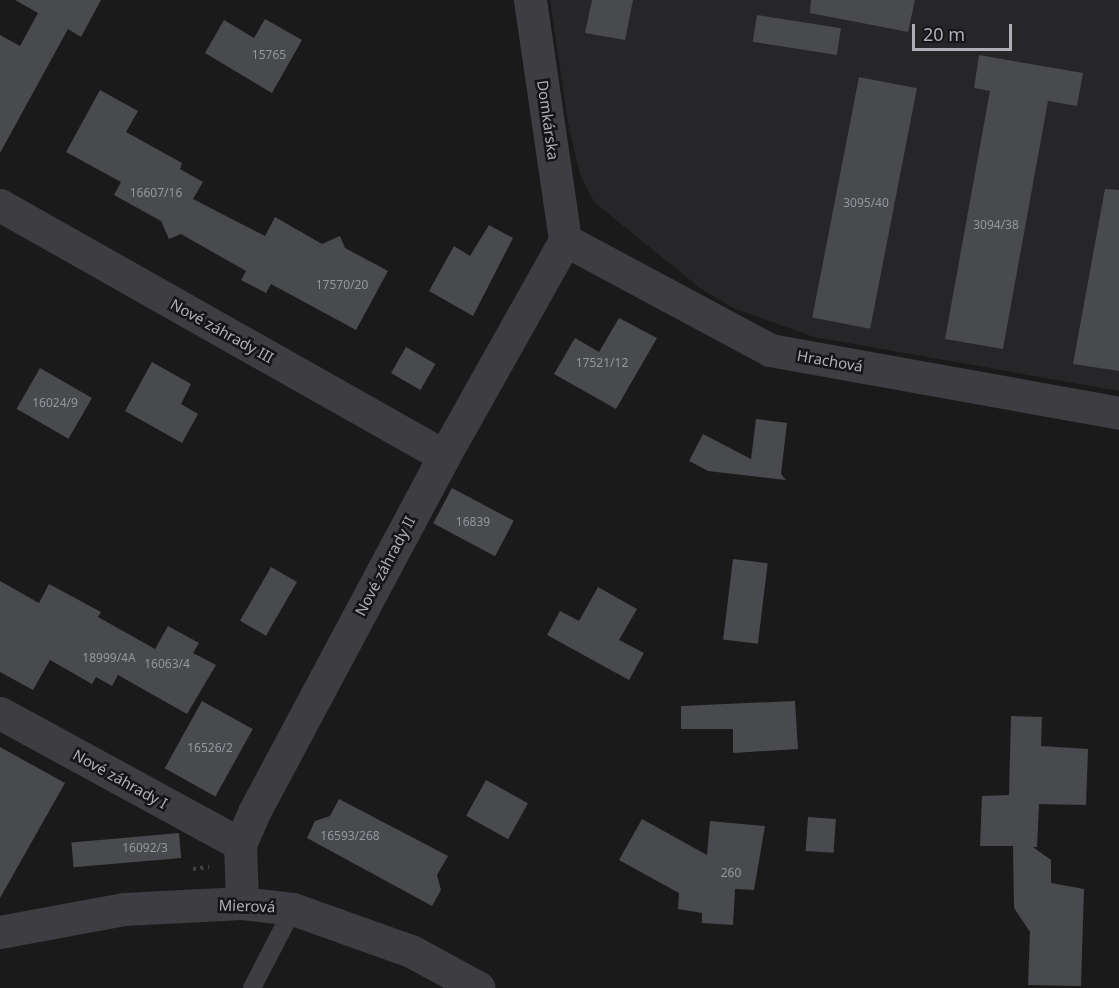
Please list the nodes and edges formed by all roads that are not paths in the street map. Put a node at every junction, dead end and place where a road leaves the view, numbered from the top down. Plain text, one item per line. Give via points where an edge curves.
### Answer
1 (530, 0) edge
2 (0, 205) edge
3 (565, 240) junction
4 (1119, 414) edge
5 (444, 456) junction
6 (0, 713) edge
7 (240, 844) junction
8 (242, 903) junction
9 (293, 909) junction
10 (0, 932) edge
11 (252, 988) edge
12 (479, 988) edge

1 - 3 street, Domkárska
2 - 5 street, Nové záhrady III
3 - 4 street, Hrachová via 770,350
3 - 5 street, Nové záhrady II
5 - 7 street, Nové záhrady II
6 - 7 street, Nové záhrady I
7 - 8 street, Nové záhrady II
8 - 9 street, Mierová
8 - 10 street, Mierová via 124,909
9 - 11 lane
9 - 12 street, Mierová via 411,951

